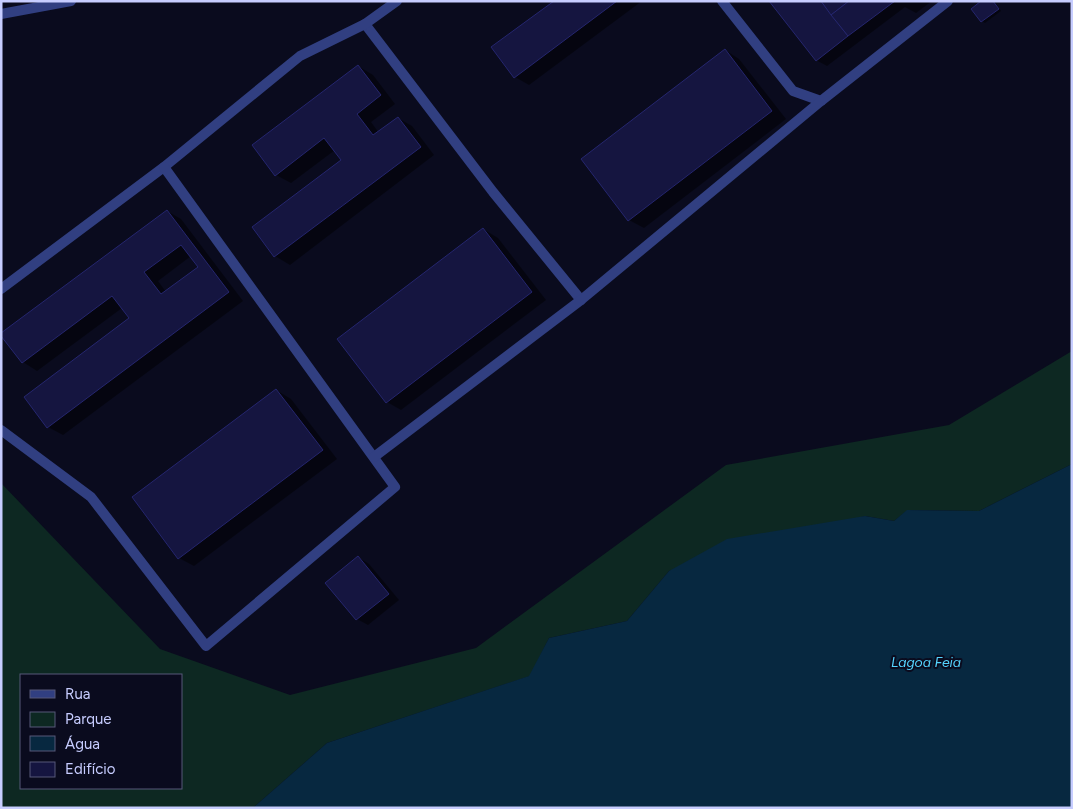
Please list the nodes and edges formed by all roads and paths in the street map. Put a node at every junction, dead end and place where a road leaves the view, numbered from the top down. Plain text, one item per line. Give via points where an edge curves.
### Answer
1 (71, 1) edge
2 (397, 1) edge
3 (722, 1) edge
4 (948, 1) edge
5 (1, 14) edge
6 (364, 24) junction
7 (821, 101) junction
8 (164, 167) junction
9 (1, 289) edge
10 (581, 300) junction
11 (1, 430) edge
12 (374, 457) junction

1 - 5 street
2 - 6 street
3 - 7 street via 793,91
4 - 7 street
6 - 8 street via 300,56
6 - 10 street
7 - 10 street
8 - 9 street
8 - 12 street
10 - 12 street
11 - 12 street via 91,497 206,646 395,487

